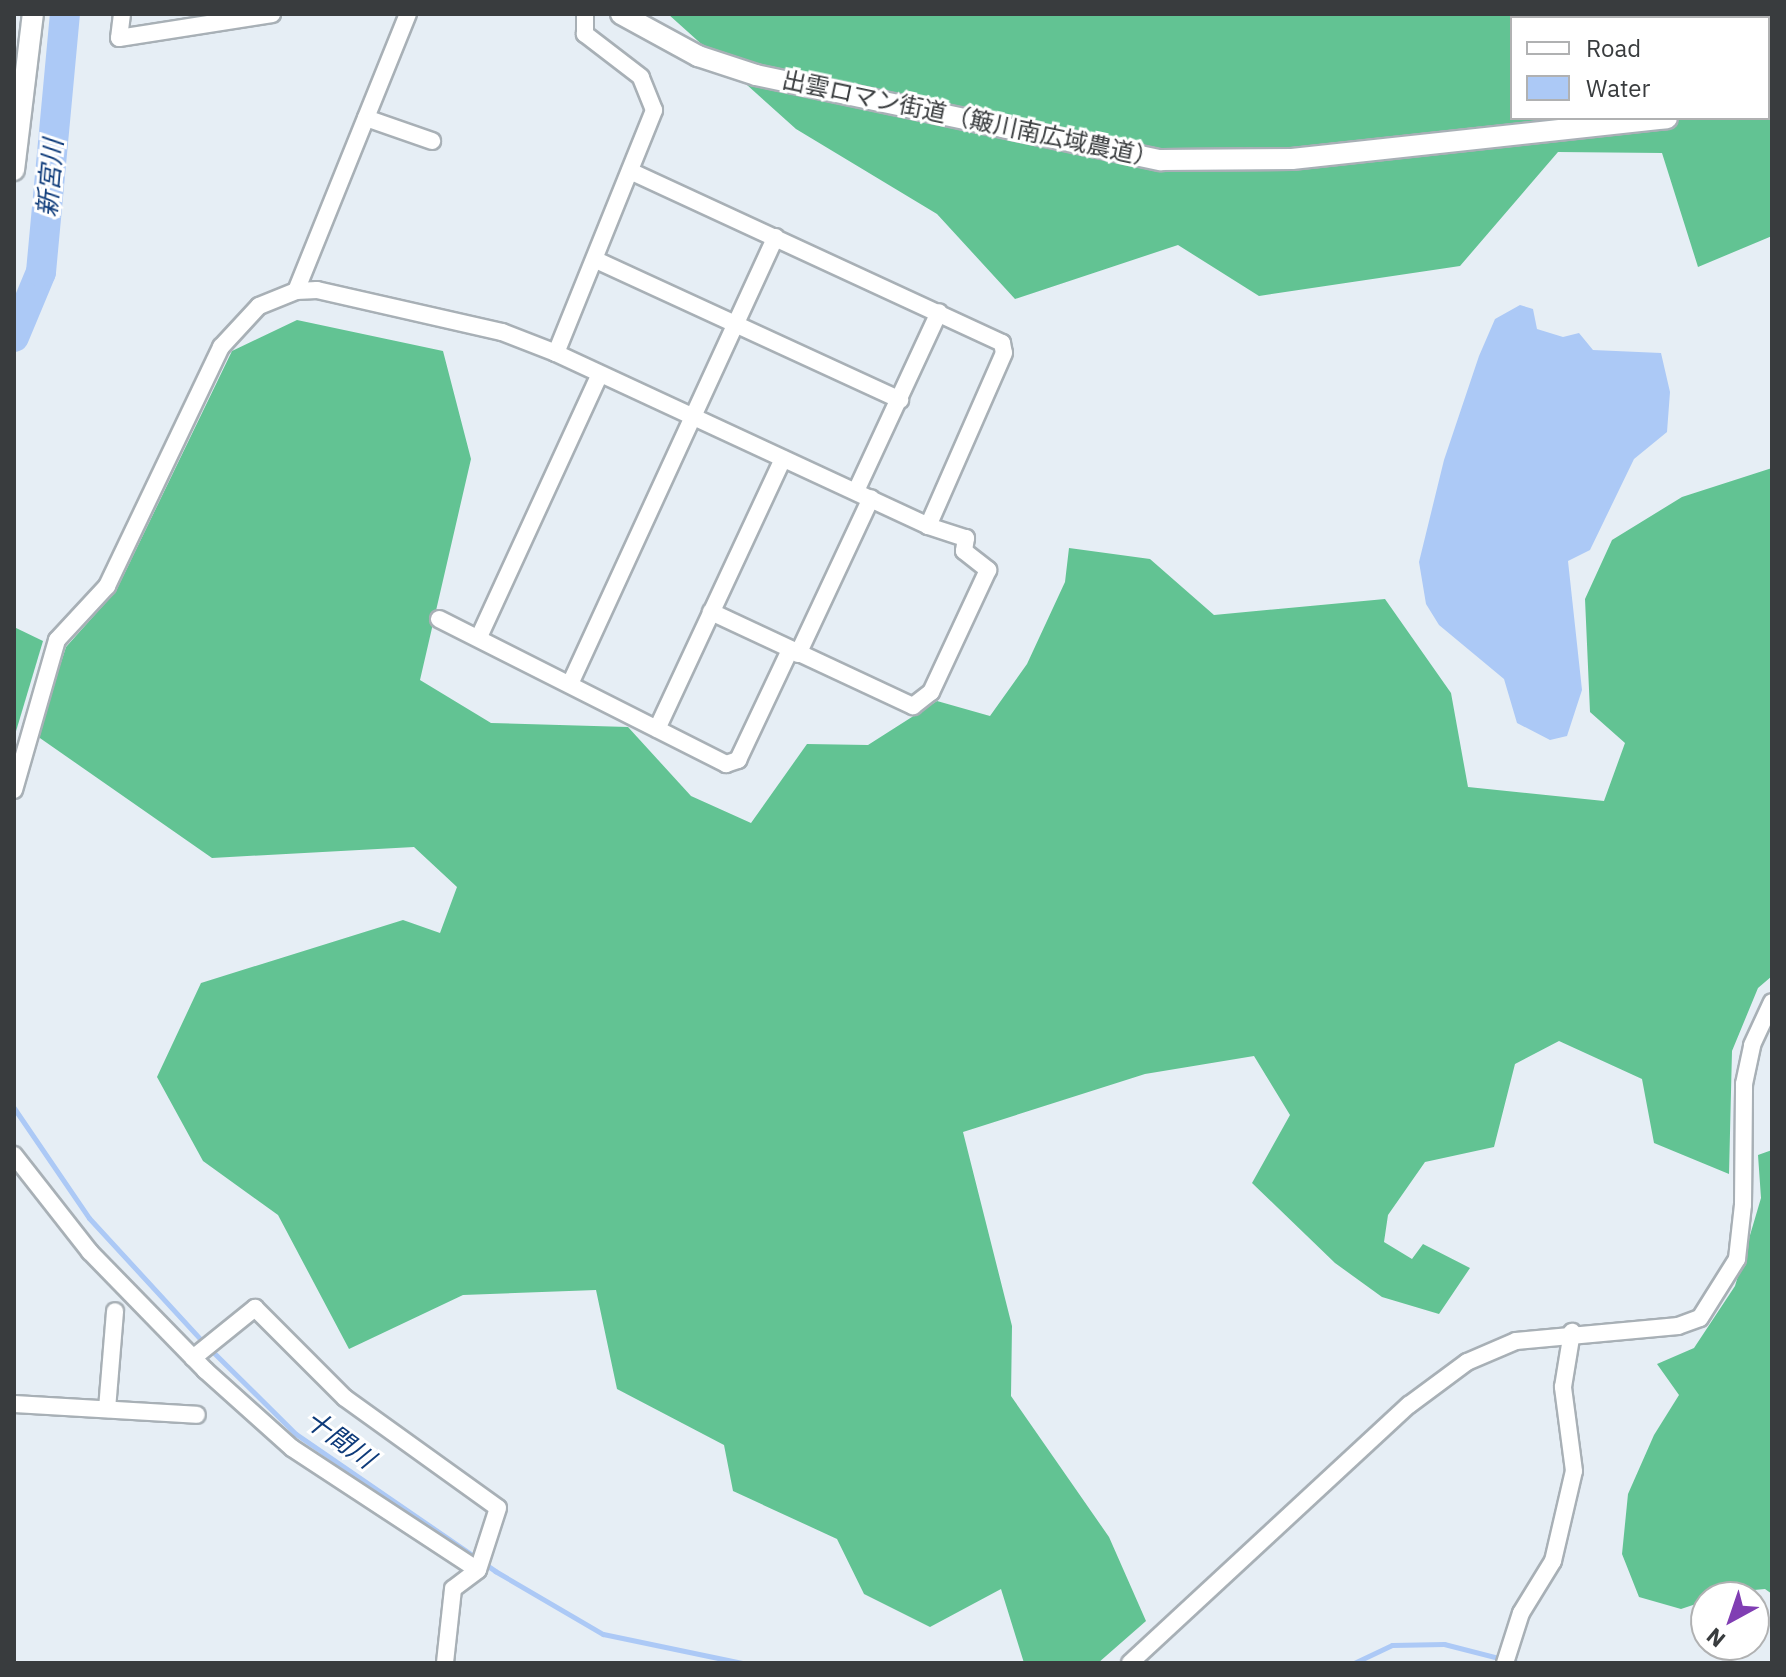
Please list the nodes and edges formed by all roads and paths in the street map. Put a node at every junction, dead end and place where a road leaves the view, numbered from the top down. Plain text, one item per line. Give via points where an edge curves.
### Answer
1 (33, 14) edge
2 (122, 14) edge
3 (272, 14) edge
4 (408, 14) edge
5 (585, 14) edge
6 (621, 14) edge
7 (202, 20) edge
8 (366, 118) junction
9 (1649, 120) edge
10 (432, 141) dead end
11 (14, 170) edge
12 (630, 171) junction
13 (776, 237) junction
14 (596, 260) junction
15 (296, 291) junction
16 (939, 312) junction
17 (735, 324) junction
18 (556, 353) junction
19 (600, 374) junction
20 (900, 400) junction
21 (691, 416) junction
22 (783, 459) junction
23 (864, 494) junction
24 (928, 526) junction
25 (711, 612) junction
26 (439, 619) dead end
27 (479, 637) junction
28 (794, 652) junction
29 (570, 684) junction
30 (657, 729) junction
31 (14, 790) edge
32 (1772, 1002) edge
33 (14, 1155) edge
34 (115, 1311) dead end
35 (1572, 1332) junction
36 (193, 1358) junction
37 (14, 1404) edge
38 (107, 1409) junction
39 (197, 1415) dead end
40 (478, 1570) junction
41 (445, 1663) edge
42 (1130, 1663) edge
43 (1505, 1663) edge

1 - 11 street
2 - 7 street via 119,38
3 - 7 street
4 - 8 street
5 - 12 street via 585,34 641,77 652,95 654,110
6 - 9 street, 出雲ロマン街道（簸川南広域農道） via 698,56 756,75 1161,160 1292,159
8 - 10 street
8 - 15 street
12 - 13 street
12 - 14 street
13 - 16 street
13 - 17 street
14 - 17 street
14 - 18 street
15 - 18 street via 317,290 502,332
15 - 31 street via 259,306 221,347 107,586 57,640
16 - 20 street
16 - 24 street via 993,335 1004,353
17 - 20 street
17 - 21 street
18 - 19 street
19 - 21 street
19 - 27 street
20 - 23 street
21 - 22 street
21 - 29 street
22 - 23 street
22 - 25 street
23 - 24 street
23 - 28 street
24 - 28 street via 966,538 964,551 988,570 931,692 913,706
25 - 28 street
25 - 30 street
26 - 27 street
27 - 29 street
28 - 30 street via 738,760 726,764
29 - 30 street
32 - 35 street via 1752,1045 1744,1084 1737,1259 1721,1290 1700,1318 1678,1326
33 - 36 street via 90,1252
34 - 38 street
35 - 42 street via 1516,1341 1467,1362 1432,1388
35 - 43 street via 1563,1387 1574,1471 1553,1561 1521,1613
36 - 40 street via 292,1448
36 - 40 street via 255,1308 345,1398 498,1508
37 - 38 street
38 - 39 street
40 - 41 street via 453,1589

